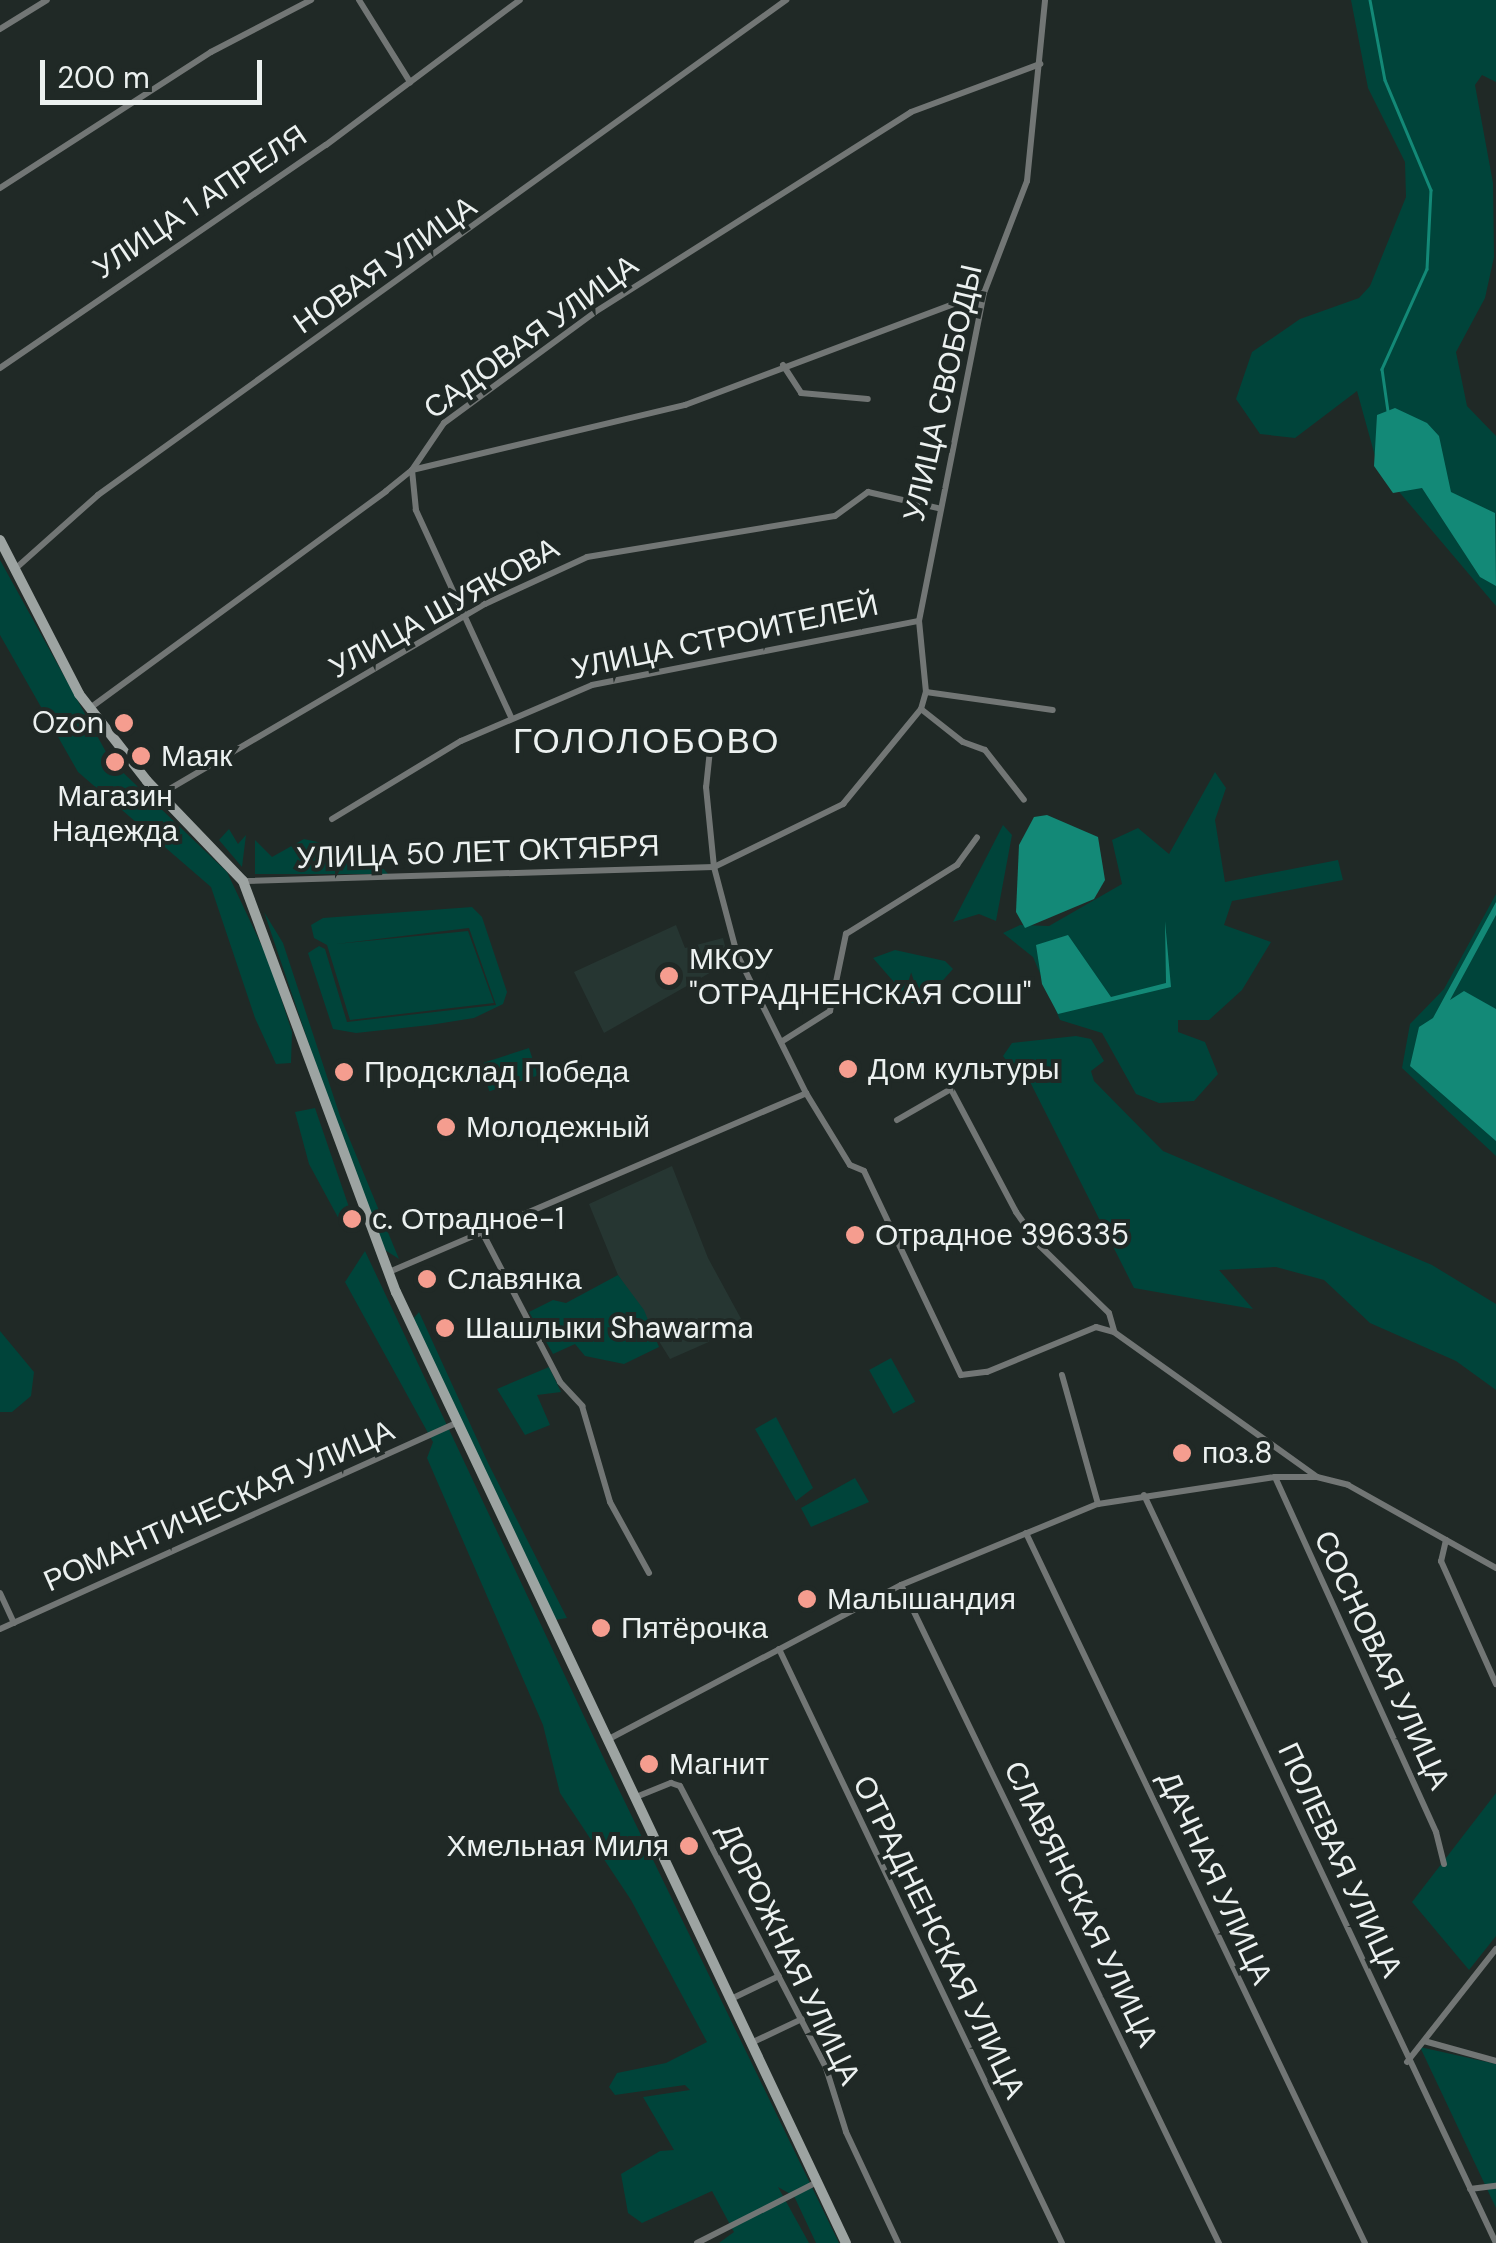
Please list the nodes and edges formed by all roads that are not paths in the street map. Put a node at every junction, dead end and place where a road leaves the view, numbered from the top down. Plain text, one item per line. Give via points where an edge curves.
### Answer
1 (47, 0) edge
2 (311, 0) edge
3 (359, 0) edge
4 (520, 0) edge
5 (786, 0) edge
6 (1045, 0) edge
7 (0, 29) edge
8 (1040, 64) junction
9 (410, 82) junction
10 (0, 188) edge
11 (984, 293) junction
12 (784, 365) junction
13 (0, 368) edge
14 (868, 398) dead end
15 (412, 470) junction
16 (938, 508) junction
17 (0, 540) edge
18 (14, 570) junction
19 (464, 616) junction
20 (919, 622) junction
21 (926, 692) junction
22 (90, 708) junction
23 (920, 709) junction
24 (1052, 710) dead end
25 (511, 717) junction
26 (710, 750) dead end
27 (161, 794) junction
28 (1024, 800) dead end
29 (332, 819) dead end
30 (977, 836) dead end
31 (714, 867) junction
32 (243, 881) junction
33 (782, 1042) junction
34 (806, 1093) junction
35 (897, 1120) dead end
36 (481, 1230) junction
37 (388, 1272) junction
38 (1114, 1332) junction
39 (1062, 1375) dead end
40 (456, 1423) junction
41 (1275, 1477) junction
42 (1317, 1477) junction
43 (1144, 1495) junction
44 (1098, 1504) junction
45 (1026, 1533) junction
46 (1446, 1540) junction
47 (1496, 1568) edge
48 (649, 1573) dead end
49 (901, 1586) junction
50 (0, 1593) edge
51 (14, 1623) junction
52 (0, 1629) edge
53 (779, 1649) junction
54 (1496, 1684) edge
55 (606, 1740) junction
56 (636, 1797) junction
57 (1444, 1864) dead end
58 (1496, 1949) edge
59 (779, 1976) junction
60 (730, 2000) junction
61 (802, 2019) junction
62 (1424, 2041) junction
63 (752, 2043) junction
64 (1496, 2060) edge
65 (1408, 2062) junction
66 (817, 2182) junction
67 (1496, 2186) edge
68 (1470, 2189) junction
69 (697, 2243) edge
70 (846, 2243) edge
71 (898, 2243) edge
72 (1062, 2243) edge
73 (1219, 2243) edge
74 (1365, 2243) edge
75 (1496, 2243) edge

1 - 7 street
2 - 10 street via 211,52
3 - 9 street
4 - 9 street, УЛИЦА 1 АПРЕЛЯ
5 - 18 street, НОВАЯ УЛИЦА via 98,496
6 - 8 street, УЛИЦА СВОБОДЫ
8 - 11 street, УЛИЦА СВОБОДЫ via 1027,180
8 - 15 street, САДОВАЯ УЛИЦА via 911,112 595,312 444,423
9 - 13 street, УЛИЦА 1 АПРЕЛЯ
11 - 12 street
11 - 16 street, УЛИЦА СВОБОДЫ
12 - 14 street via 801,394
12 - 15 street via 650,416 533,436
15 - 19 street via 416,510
15 - 22 street, САДОВАЯ УЛИЦА
16 - 19 street, УЛИЦА ШУЯКОВА via 868,492 836,516 607,551
16 - 20 street, УЛИЦА СВОБОДЫ
17 - 18 street
18 - 22 street
19 - 25 street
19 - 27 street, УЛИЦА ШУЯКОВА
20 - 21 street, УЛИЦА 50 ЛЕТ ОКТЯБРЯ
20 - 25 street, УЛИЦА СТРОИТЕЛЕЙ via 592,685
21 - 23 street, УЛИЦА 50 ЛЕТ ОКТЯБРЯ
21 - 24 street
22 - 27 street
23 - 28 street via 963,742 986,750
23 - 31 street, УЛИЦА 50 ЛЕТ ОКТЯБРЯ via 843,804
25 - 29 street, УЛИЦА СТРОИТЕЛЕЙ
26 - 31 street via 706,787
27 - 32 street
30 - 33 street via 957,864 846,934 830,1010
31 - 32 street, УЛИЦА 50 ЛЕТ ОКТЯБРЯ
31 - 33 street via 737,954
32 - 37 street via 279,962
33 - 34 street
34 - 36 street
34 - 38 street via 850,1166 864,1171 961,1375 987,1372 1081,1330
35 - 38 street via 950,1089 1011,1204 1040,1246 1109,1313
36 - 37 street
36 - 48 street via 560,1382 582,1406 610,1502
37 - 40 street
38 - 42 street
39 - 44 street
40 - 51 street, РОМАНТИЧЕСКАЯ УЛИЦА
40 - 55 street
41 - 42 street
41 - 43 street
41 - 57 street, СОСНОВАЯ УЛИЦА via 1436,1832
42 - 46 street via 1348,1485
43 - 44 street
43 - 65 street, ПОЛЕВАЯ УЛИЦА
44 - 45 street
45 - 49 street
45 - 74 street, ДАЧНАЯ УЛИЦА
46 - 47 street
46 - 54 street via 1441,1561
49 - 53 street
49 - 73 street, СЛАВЯНСКАЯ УЛИЦА
50 - 51 street
51 - 52 street, РОМАНТИЧЕСКАЯ УЛИЦА
53 - 55 street
53 - 72 street, ОТРАДНЕНСКАЯ УЛИЦА
55 - 56 street
56 - 59 street, ДОРОЖНАЯ УЛИЦА via 671,1783 680,1786
56 - 60 street
58 - 62 street
59 - 60 street
59 - 61 street, ДОРОЖНАЯ УЛИЦА
60 - 63 street
61 - 63 street
61 - 71 street, ДОРОЖНАЯ УЛИЦА
62 - 64 street
62 - 65 street
63 - 66 street
65 - 68 street, ПОЛЕВАЯ УЛИЦА
66 - 69 street
66 - 70 street
67 - 68 street
68 - 75 street, ПОЛЕВАЯ УЛИЦА

